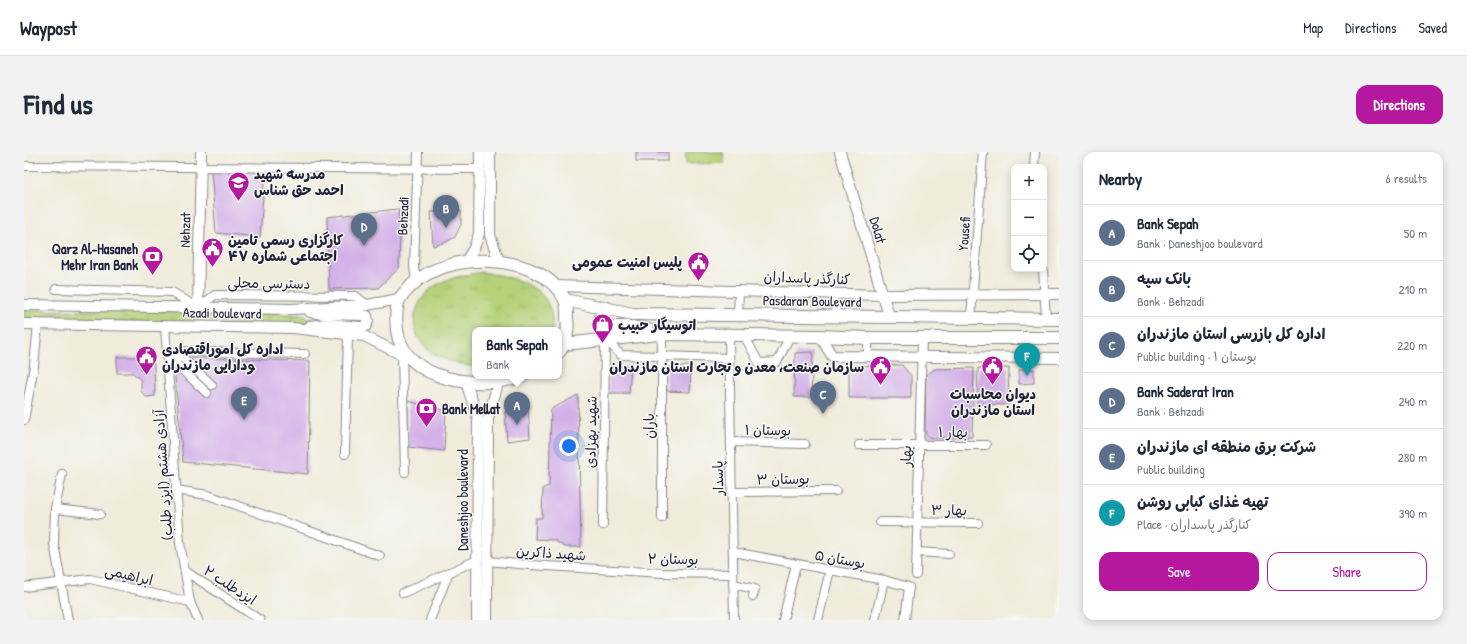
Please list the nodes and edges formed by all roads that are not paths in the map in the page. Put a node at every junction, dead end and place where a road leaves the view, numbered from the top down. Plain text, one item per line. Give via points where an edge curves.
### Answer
1 (201, 152) edge
2 (418, 152) edge
3 (480, 152) edge
4 (490, 152) edge
5 (840, 152) edge
6 (983, 152) edge
7 (1035, 152) edge
8 (1034, 164) edge
9 (24, 166) edge
10 (200, 167) junction
11 (480, 169) junction
12 (418, 170) junction
13 (466, 261) junction
14 (498, 261) junction
15 (1043, 272) edge
16 (416, 281) junction
17 (554, 286) junction
18 (56, 289) dead end
19 (739, 290) junction
20 (113, 291) junction
21 (832, 293) junction
22 (972, 294) junction
23 (1044, 294) junction
24 (1059, 294) edge
25 (882, 295) junction
26 (276, 296) junction
27 (399, 299) junction
28 (565, 300) junction
29 (24, 305) edge
30 (367, 305) junction
31 (114, 306) junction
32 (198, 308) junction
33 (276, 308) junction
34 (607, 308) junction
35 (292, 309) junction
36 (738, 315) junction
37 (837, 316) junction
38 (889, 316) junction
39 (972, 317) junction
40 (1046, 319) junction
41 (1059, 319) edge
42 (24, 324) edge
43 (38, 324) junction
44 (165, 326) junction
45 (293, 328) junction
46 (348, 334) junction
47 (660, 334) junction
48 (729, 335) junction
49 (744, 335) junction
50 (790, 336) junction
51 (820, 336) junction
52 (868, 338) junction
53 (922, 338) junction
54 (1059, 338) edge
55 (605, 339) junction
56 (562, 348) edge
57 (170, 353) junction
58 (305, 354) dead end
59 (402, 355) junction
60 (662, 356) junction
61 (868, 356) junction
62 (921, 357) junction
63 (729, 358) junction
64 (1059, 358) edge
65 (413, 361) junction
66 (512, 379) edge
67 (466, 382) junction
68 (498, 383) junction
69 (212, 385) dead end
70 (207, 393) dead end
71 (24, 420) edge
72 (731, 442) junction
73 (805, 444) dead end
74 (859, 445) dead end
75 (919, 445) junction
76 (986, 445) dead end
77 (345, 454) dead end
78 (405, 472) dead end
79 (62, 474) dead end
80 (176, 490) junction
81 (836, 491) dead end
82 (732, 492) junction
83 (55, 508) junction
84 (100, 514) dead end
85 (662, 518) dead end
86 (880, 522) dead end
87 (919, 522) junction
88 (978, 523) dead end
89 (603, 525) dead end
90 (733, 552) junction
91 (917, 552) junction
92 (949, 554) dead end
93 (380, 556) dead end
94 (482, 560) junction
95 (796, 564) junction
96 (613, 569) joint
97 (830, 570) junction
98 (185, 571) junction
99 (450, 572) junction
100 (733, 574) junction
101 (916, 575) dead end
102 (884, 580) junction
103 (60, 581) junction
104 (733, 584) junction
105 (24, 587) edge
106 (403, 593) dead end
107 (753, 596) dead end
108 (190, 602) junction
109 (68, 620) edge
110 (198, 620) edge
111 (260, 620) edge
112 (430, 620) edge
113 (476, 620) edge
114 (486, 620) edge
115 (734, 620) edge
116 (783, 620) edge
117 (818, 620) edge
118 (875, 620) edge
119 (905, 620) edge

1 - 10 main road, Nehzat
2 - 12 street, Behzadi
3 - 11 main road
4 - 14 main road via 490,235
5 - 25 main road, Dolat
6 - 22 street, Yousefi
7 - 8 street
9 - 10 street
10 - 12 street
10 - 32 main road, Nehzat
11 - 12 street
11 - 13 main road via 479,234
12 - 16 street, Behzadi via 414,266
13 - 14 highway
13 - 16 highway via 431,270
14 - 17 highway via 533,271
15 - 23 street
16 - 27 highway
17 - 19 main road, کنارگذر پاسداران
17 - 28 highway
18 - 20 street
19 - 21 main road, کنارگذر پاسداران
19 - 36 street
20 - 31 street
20 - 32 street via 172,292
21 - 25 main road, کنارگذر پاسداران
21 - 37 street
22 - 23 main road, کنارگذر پاسداران
22 - 25 main road, کنارگذر پاسداران
22 - 39 street, Yousefi
23 - 24 main road, کنارگذر پاسداران
23 - 40 street
25 - 38 main road, Dolat
26 - 30 street, دسترسی محلی via 356,296
26 - 32 street, دسترسی محلی via 215,295
26 - 33 street
27 - 30 main road, Azadi boulevard
27 - 65 highway via 396,321 399,343
28 - 34 highway, Pasdaran Boulevard
28 - 56 highway via 568,322
29 - 31 main road, Azadi boulevard
30 - 35 main road, Azadi boulevard
31 - 32 main road, Azadi boulevard
32 - 33 main road, Azadi boulevard
33 - 35 main road, Azadi boulevard
34 - 36 highway, Pasdaran Boulevard via 633,314
34 - 47 highway via 600,319 603,327 645,329
35 - 45 main road via 324,314 364,315 368,321 366,326 362,327 326,324
36 - 37 highway, Pasdaran Boulevard
37 - 38 highway, Pasdaran Boulevard
38 - 39 highway, Pasdaran Boulevard
39 - 40 highway, Pasdaran Boulevard
40 - 41 highway, Pasdaran Boulevard
42 - 43 main road, Azadi boulevard
43 - 44 main road, Azadi boulevard
43 - 71 street via 34,366
44 - 45 main road, Azadi boulevard
44 - 57 street, آزادی هشتم (ایزد طلب)
45 - 46 main road, Azadi boulevard
46 - 59 main road, Azadi boulevard via 364,336
46 - 77 street
47 - 48 highway
47 - 55 highway
47 - 60 street, باران
48 - 49 highway
48 - 63 street, پاسدار
49 - 50 highway
49 - 50 street via 758,363 777,362
50 - 51 highway
51 - 52 highway
51 - 61 main road via 832,356
52 - 53 highway
52 - 61 street
53 - 54 highway
53 - 62 street, بهار
55 - 56 highway
55 - 60 street via 621,355
55 - 89 street, شهید بهزادی
57 - 58 street
57 - 69 street via 183,358
57 - 70 street via 177,364
57 - 80 street, آزادی هشتم (ایزد طلب)
59 - 65 main road, Azadi boulevard
59 - 78 street
60 - 63 street
60 - 85 street, باران
61 - 62 main road
62 - 64 main road
62 - 75 street, بهار
63 - 72 street, پاسدار
65 - 67 highway via 431,372
66 - 68 highway
67 - 68 highway
67 - 94 main road, Daneshjoo boulevard via 478,419
68 - 94 main road, Daneshjoo boulevard via 488,419
72 - 73 street, بوستان ۱
72 - 82 street, پاسدار
74 - 75 street, بهار ۱
75 - 76 street, بهار ۱
75 - 87 street, بهار
79 - 83 street
80 - 93 street via 208,495
80 - 98 street, آزادی هشتم (ایزد طلب)
81 - 82 street, بوستان ۳
82 - 90 street, پاسدار
83 - 84 street
83 - 103 street via 54,544
86 - 87 street, بهار ۳
87 - 88 street, بهار ۳
87 - 91 street, بهار
90 - 95 street, بوستان ۵
90 - 100 street, پاسدار
91 - 92 street
91 - 101 street, بهار
94 - 96 street, شهید ذاکرین
94 - 99 street
94 - 113 main road, Daneshjoo boulevard
94 - 114 main road, Daneshjoo boulevard
95 - 97 street, بوستان ۵
95 - 116 street
96 - 100 street, بوستان ۲
97 - 102 street, بوستان ۵
97 - 117 street
98 - 108 street, آزادی هشتم (ایزد طلب)
98 - 111 street, ایزدطلب ۲
99 - 106 street
99 - 112 street
100 - 104 street, پاسدار
102 - 118 street
102 - 119 street, بوستان ۵ via 908,587
103 - 105 street, ابراهیمی
103 - 108 street, ابراهیمی via 90,579
103 - 109 street
104 - 107 street via 755,589
104 - 115 street, پاسدار
108 - 110 street, آزادی هشتم (ایزد طلب)

